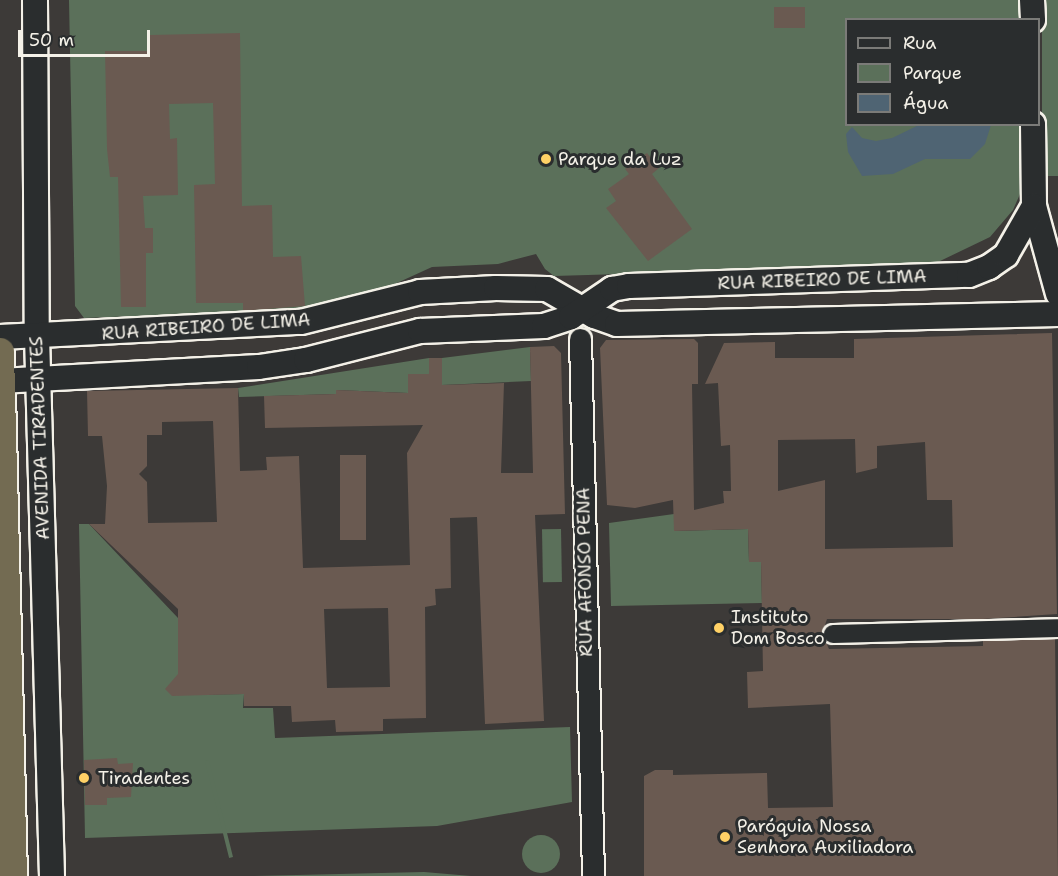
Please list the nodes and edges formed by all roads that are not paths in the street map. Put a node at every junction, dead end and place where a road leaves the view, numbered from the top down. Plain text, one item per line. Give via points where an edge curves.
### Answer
1 (35, 0) edge
2 (1032, 0) edge
3 (1032, 18) edge
4 (1033, 126) edge
5 (1034, 206) junction
6 (1058, 294) edge
7 (583, 309) junction
8 (1058, 314) edge
9 (608, 322) junction
10 (544, 326) junction
11 (37, 336) junction
12 (0, 337) edge
13 (580, 339) junction
14 (0, 352) edge
15 (39, 378) junction
16 (1, 381) edge
17 (1058, 628) edge
18 (833, 634) dead end
19 (13, 876) edge
20 (52, 876) edge
21 (594, 876) edge

1 - 11 main road, AVENIDA TIRADENTES
2 - 3 main road
4 - 5 main road
5 - 6 main road
5 - 7 main road, RUA RIBEIRO DE LIMA via 1006,255 969,275 629,286 612,290
7 - 9 main road, RUA RIBEIRO DE LIMA
7 - 10 main road, RUA RIBEIRO DE LIMA
7 - 11 main road, RUA RIBEIRO DE LIMA via 535,287 440,289 301,322
8 - 9 main road, RUA RIBEIRO DE LIMA
9 - 13 street
10 - 13 street
10 - 15 main road, RUA RIBEIRO DE LIMA via 420,331 306,360 259,367
11 - 12 main road, RUA RIBEIRO DE LIMA
11 - 15 main road, AVENIDA TIRADENTES
13 - 21 street, RUA AFONSO PENA
14 - 16 highway, AVENIDA TIRADENTES
15 - 16 main road, RUA RIBEIRO DE LIMA
15 - 20 main road, AVENIDA TIRADENTES
16 - 19 highway, AVENIDA TIRADENTES
17 - 18 street

